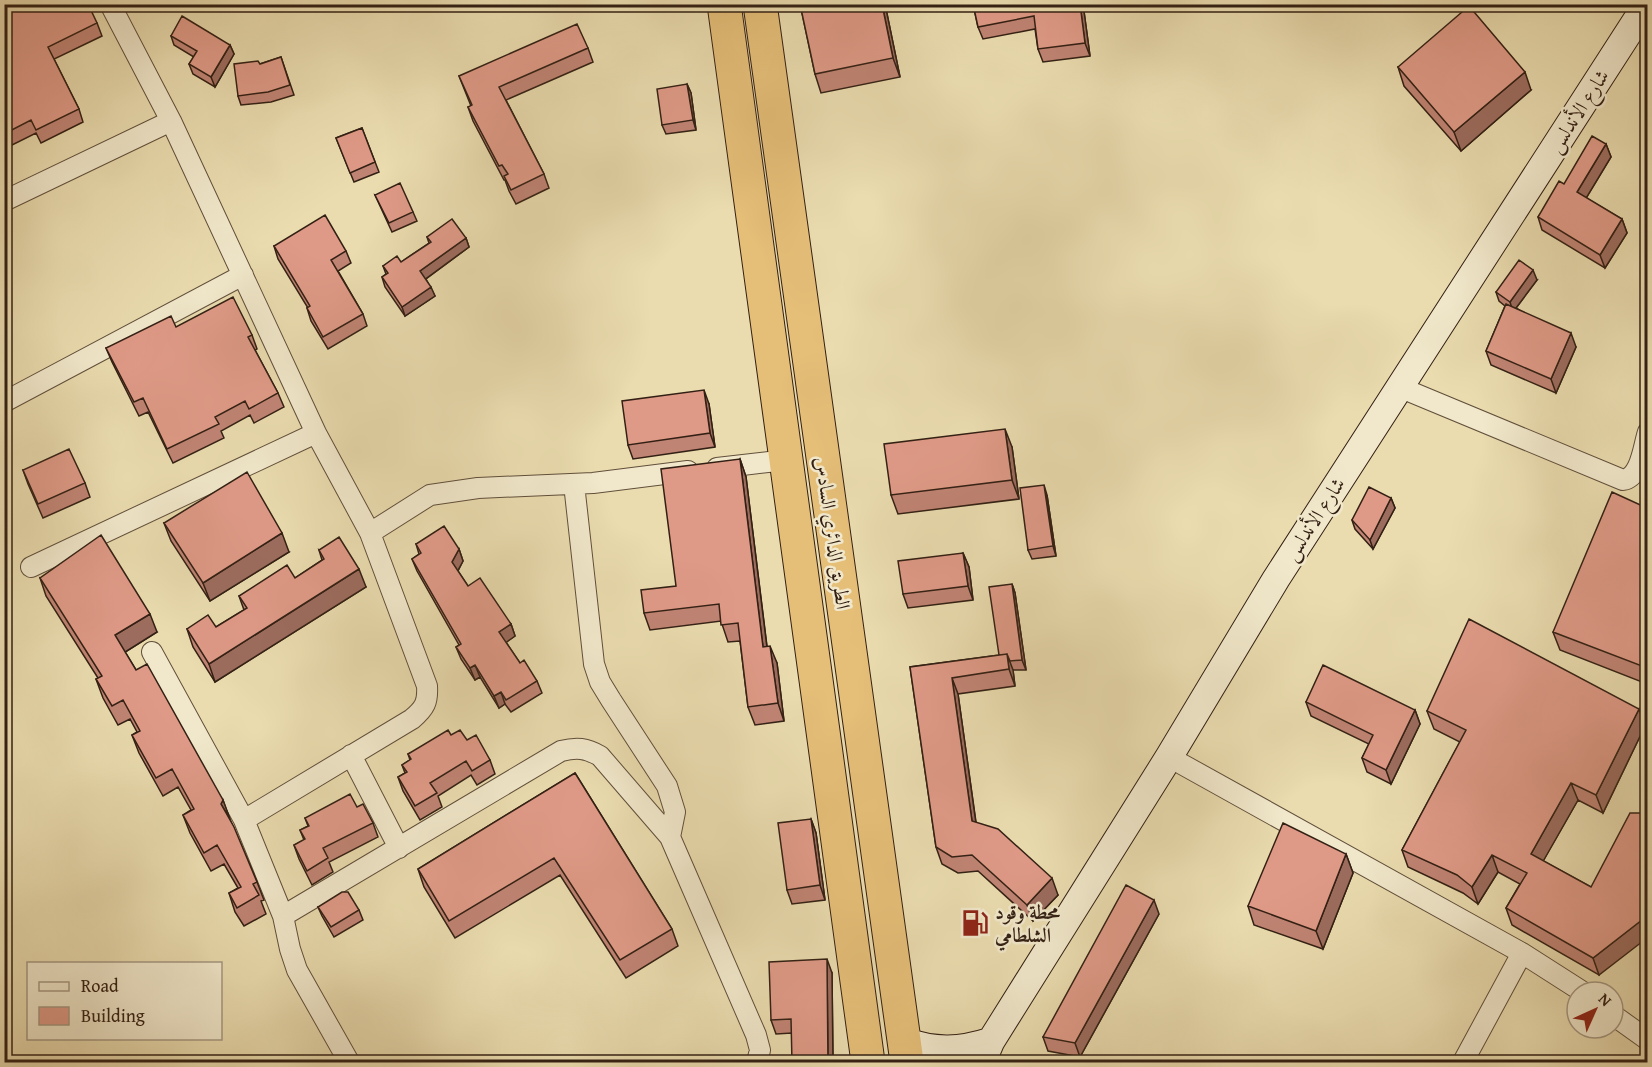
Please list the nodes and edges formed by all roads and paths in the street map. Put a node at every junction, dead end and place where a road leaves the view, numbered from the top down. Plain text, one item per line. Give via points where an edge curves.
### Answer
1 (110, 4) edge
2 (724, 4) edge
3 (760, 4) edge
4 (1647, 4) edge
5 (171, 121) junction
6 (4, 201) edge
7 (243, 275) junction
8 (1399, 387) junction
9 (4, 402) edge
10 (1647, 432) edge
11 (316, 433) junction
12 (786, 460) junction
13 (574, 484) junction
14 (370, 533) junction
15 (31, 567) dead end
16 (152, 652) dead end
17 (351, 755) junction
18 (1169, 757) junction
19 (244, 820) junction
20 (670, 837) junction
21 (399, 848) junction
22 (283, 916) junction
23 (1522, 953) junction
24 (1565, 980) edge
25 (1625, 1024) edge
26 (1647, 1040) edge
27 (905, 1052) edge
28 (986, 1052) edge
29 (349, 1062) edge
30 (758, 1062) edge
31 (868, 1062) edge
32 (1463, 1062) edge

1 - 5 street
2 - 12 highway, الطريق الدائري السادس
3 - 27 highway, الطريق الدائري السادس
4 - 8 main road, شارع الأندلس
5 - 6 street
5 - 7 street
7 - 9 street
7 - 11 street
8 - 10 street via 1623,480 1635,473
8 - 18 main road, شارع الأندلس via 1276,579
11 - 14 street
11 - 15 street
12 - 13 street
12 - 31 highway, الطريق الدائري السادس
13 - 14 street via 478,488 430,495
13 - 20 street via 594,664 600,682 667,786 675,812
14 - 17 street via 420,666 428,700 412,719
16 - 19 street
17 - 19 street
17 - 21 street
18 - 23 street
18 - 28 main road, شارع الأندلس
19 - 22 street
20 - 21 street via 600,756 588,749 573,748 561,751
20 - 30 street via 756,1035
21 - 22 street
22 - 29 street via 297,970
23 - 24 street
23 - 32 street
25 - 26 street
27 - 28 main road, شارع الأندلس via 921,1047

